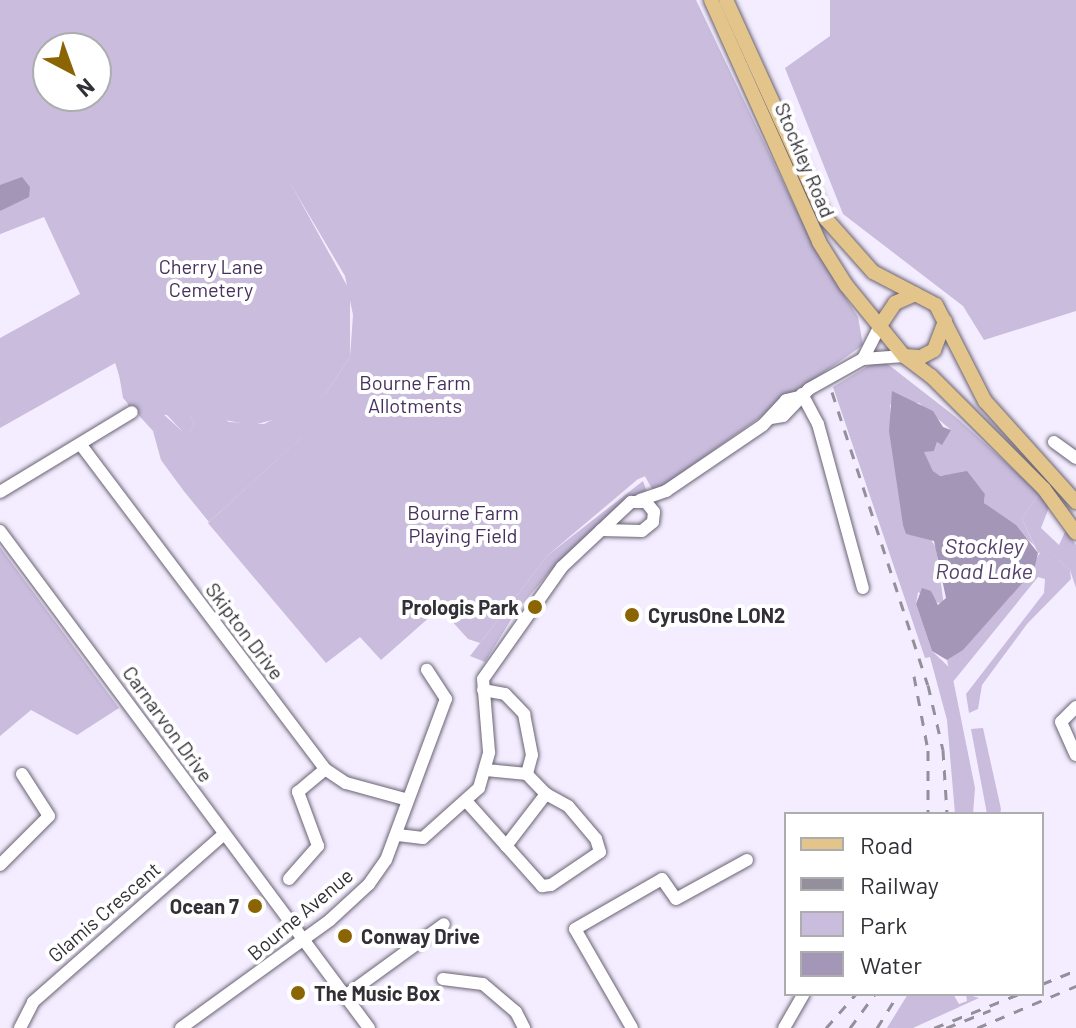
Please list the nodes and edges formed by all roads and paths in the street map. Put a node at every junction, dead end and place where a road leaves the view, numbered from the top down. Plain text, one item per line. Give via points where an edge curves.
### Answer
1 (711, 0) edge
2 (726, 0) edge
3 (915, 294) junction
4 (946, 319) junction
5 (879, 327) junction
6 (904, 356) junction
7 (863, 359) junction
8 (800, 396) junction
9 (132, 412) dead end
10 (1054, 442) dead end
11 (81, 445) junction
12 (1076, 458) edge
13 (0, 492) edge
14 (1076, 502) edge
15 (646, 504) junction
16 (624, 508) junction
17 (627, 527) junction
18 (601, 530) junction
19 (0, 531) edge
20 (1076, 533) edge
21 (863, 588) dead end
22 (427, 670) dead end
23 (483, 690) junction
24 (1076, 707) edge
25 (1076, 755) edge
26 (325, 769) junction
27 (485, 773) junction
28 (22, 774) dead end
29 (527, 774) junction
30 (546, 794) junction
31 (408, 800) junction
32 (467, 802) junction
33 (224, 834) junction
34 (398, 835) junction
35 (506, 846) junction
36 (747, 860) dead end
37 (0, 865) edge
38 (289, 879) dead end
39 (444, 924) dead end
40 (304, 940) junction
41 (443, 979) dead end
42 (345, 996) junction
43 (803, 996) edge
44 (20, 1028) edge
45 (181, 1028) edge
46 (369, 1028) edge
47 (524, 1028) edge
48 (632, 1028) edge
49 (784, 1028) edge

1 - 5 main road, Stockley Road via 819,242
2 - 3 main road, Stockley Road via 826,219 873,272
3 - 4 main road, Stockley Road via 936,305
3 - 5 main road via 895,303
4 - 6 main road via 934,350
4 - 14 main road via 954,348 985,401
5 - 6 main road, Stockley Road
5 - 7 street
6 - 7 street
6 - 20 main road, Stockley Road via 1021,465
7 - 8 street
8 - 15 street via 794,407
8 - 21 street via 818,424
9 - 11 street
10 - 12 street
11 - 13 street
11 - 26 street, Skipton Drive
15 - 16 street
15 - 17 street via 654,517 647,529
16 - 17 street
16 - 18 street
17 - 18 street
18 - 23 street via 562,567 495,658
19 - 33 street, Carnarvon Drive
22 - 31 street, Bourne Avenue via 446,699
23 - 27 street
23 - 29 street via 505,694 524,714 532,755
24 - 25 street via 1061,722
26 - 31 street, Skipton Drive via 346,783
26 - 38 street via 298,792 318,846
27 - 29 street
27 - 32 street
28 - 37 street via 49,816 45,826
29 - 30 street
30 - 35 street
30 - 35 street via 568,806 596,839 600,852 542,886
31 - 34 street, Bourne Avenue
32 - 34 street via 423,838
32 - 35 street
33 - 40 street, Carnarvon Drive
33 - 44 street, Glamis Crescent via 33,1002
34 - 40 street, Bourne Avenue via 369,884
36 - 48 street via 676,899 662,879 575,929
39 - 42 street
40 - 42 street
40 - 45 street, Bourne Avenue
41 - 47 street via 483,984 516,1012
42 - 46 street
43 - 49 street

